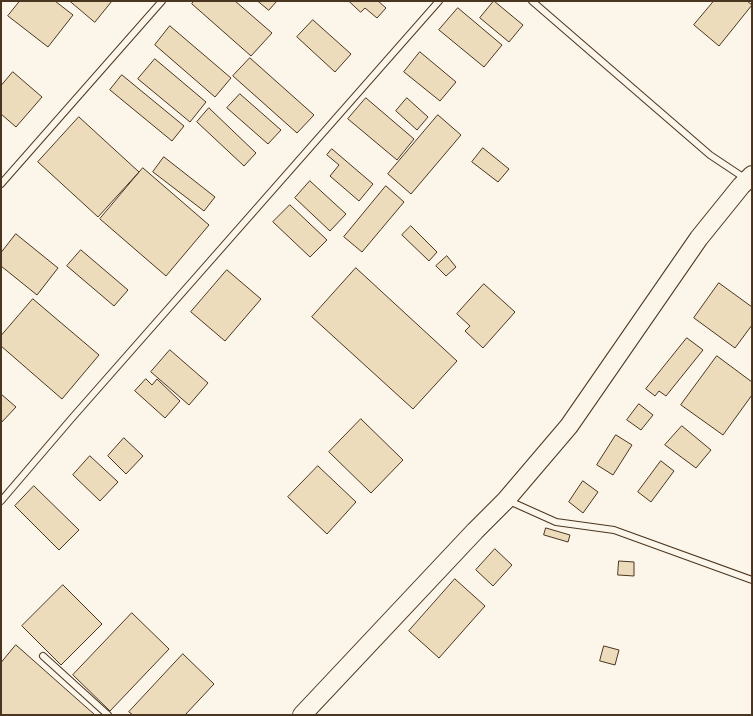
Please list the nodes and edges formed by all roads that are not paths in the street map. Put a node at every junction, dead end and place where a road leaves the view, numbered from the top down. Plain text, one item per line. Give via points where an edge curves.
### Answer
1 (162, 1) edge
2 (439, 1) edge
3 (532, 1) edge
4 (749, 178) edge
5 (1, 184) edge
6 (506, 500) junction
7 (1, 501) edge
8 (752, 580) edge
9 (43, 656) dead end
10 (108, 715) edge
11 (302, 715) edge

1 - 5 lane
2 - 7 lane
3 - 4 lane via 710,155
4 - 6 street via 699,238 569,426
6 - 8 lane via 556,522 614,530
6 - 11 street
9 - 10 lane

